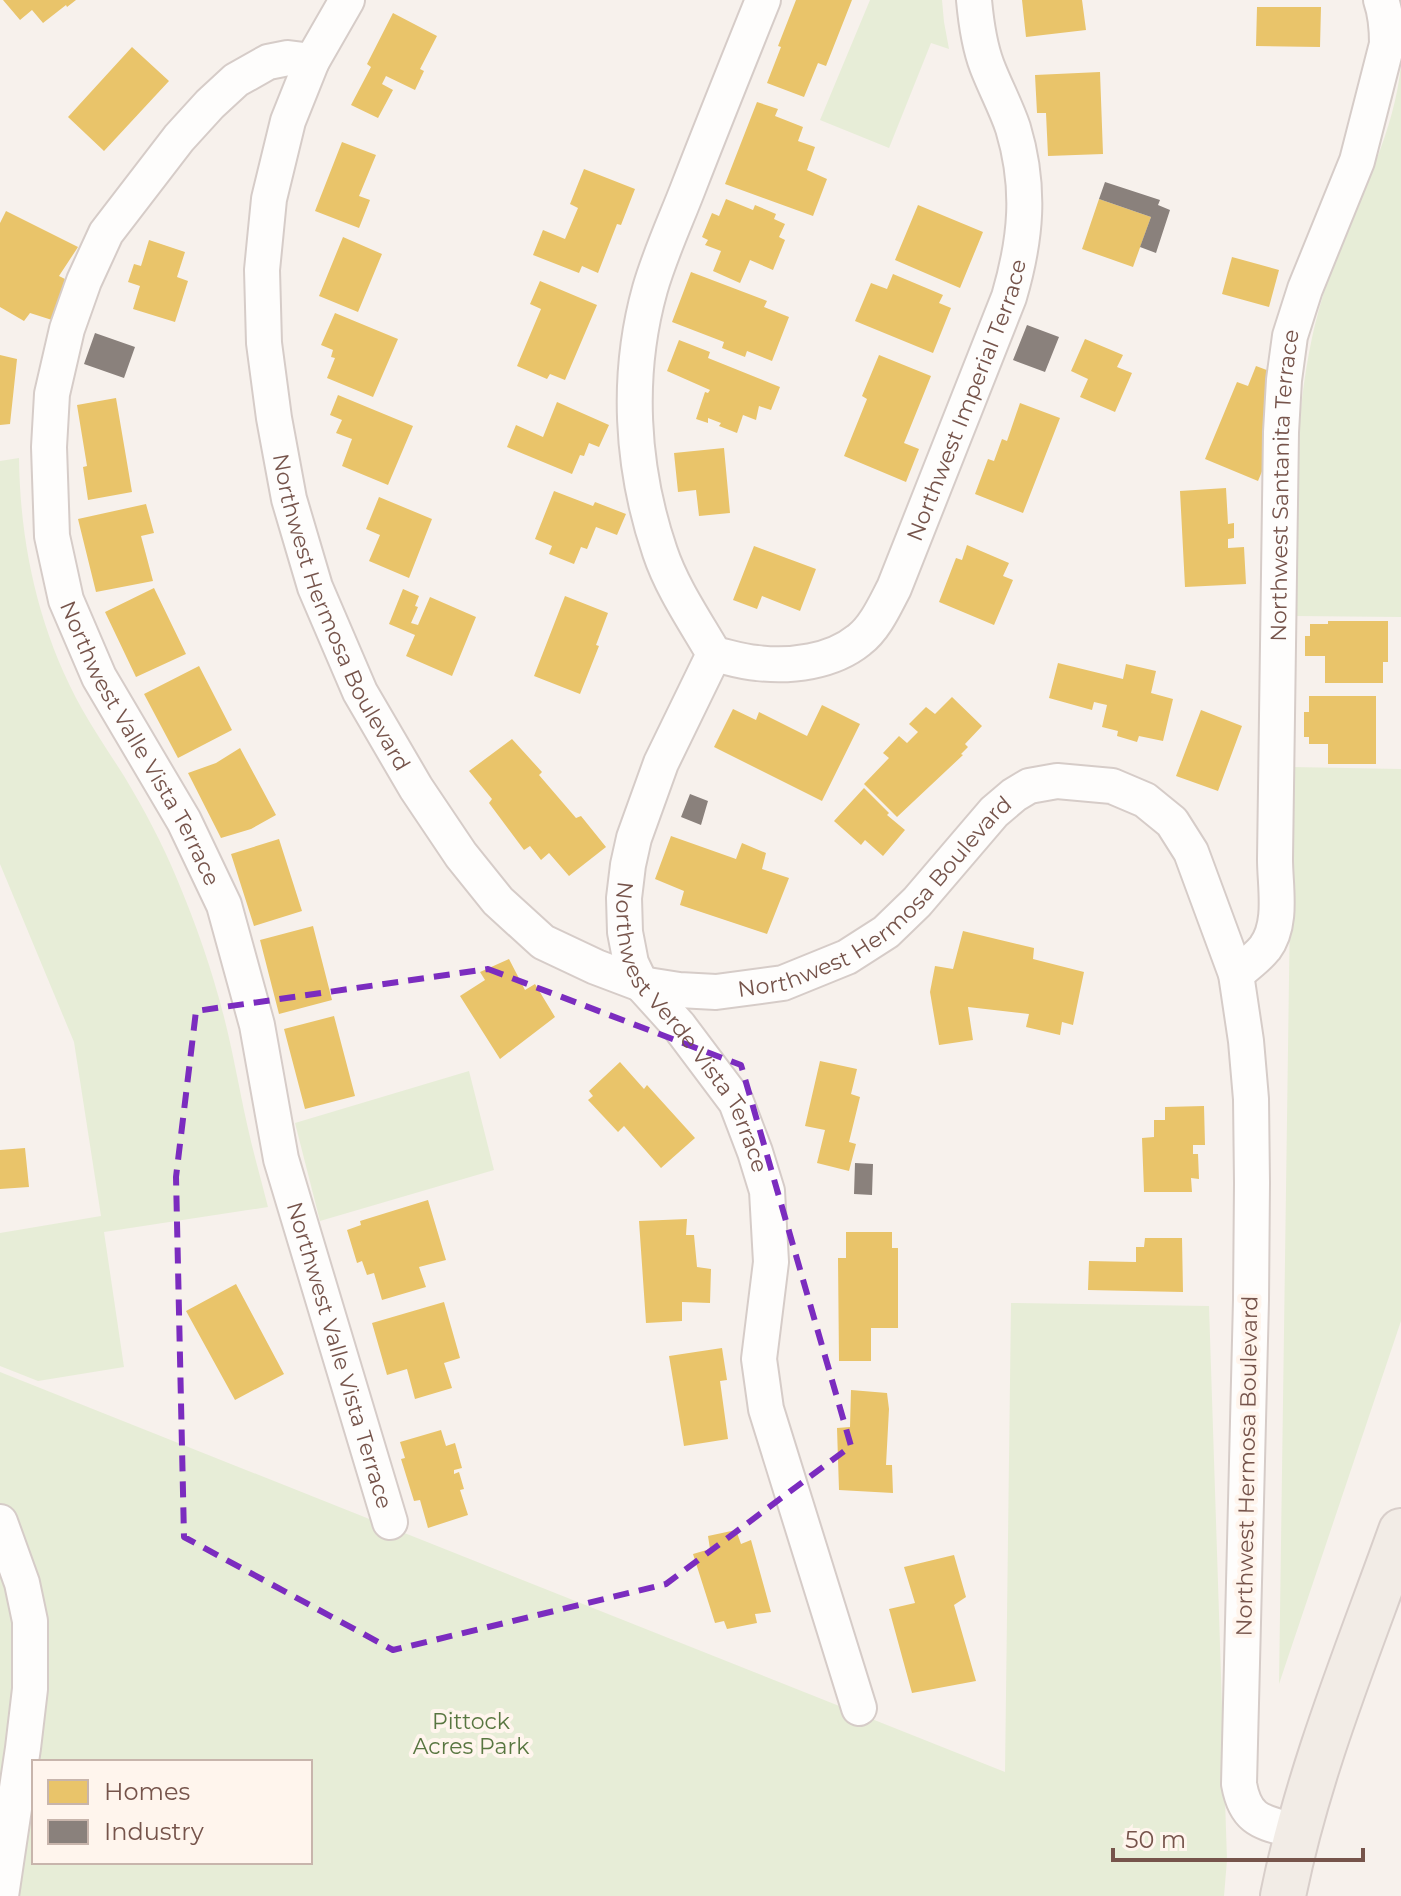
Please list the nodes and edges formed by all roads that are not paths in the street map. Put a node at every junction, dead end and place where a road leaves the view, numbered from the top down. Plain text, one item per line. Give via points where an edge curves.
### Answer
1 (347, 0) edge
2 (763, 0) edge
3 (974, 0) edge
4 (1381, 0) edge
5 (312, 61) junction
6 (714, 654) junction
7 (1236, 974) junction
8 (641, 984) junction
9 (0, 1522) edge
10 (390, 1522) dead end
11 (1401, 1531) edge
12 (859, 1708) dead end
13 (1298, 1832) junction
14 (1, 1896) edge
15 (1283, 1896) edge

1 - 5 street, Northwest Hermosa Boulevard
2 - 6 street via 651,285 634,381 637,452 647,508 661,555
3 - 6 street, Northwest Imperial Terrace via 981,46 1020,155 1023,233 1009,297 894,588 861,639 835,655 785,665
4 - 7 street, Northwest Santanita Terrace via 1387,44 1357,161 1290,336 1281,432 1275,917 1266,947
5 - 8 street, Northwest Hermosa Boulevard via 288,121 269,199 262,270 274,418 289,499 315,587 368,706 416,788 498,901 543,942
5 - 10 street, Northwest Valle Vista Terrace via 268,62 236,80 179,138 106,233 67,329 52,394 52,536 66,600 99,677 184,821 224,905 257,1025 281,1159
6 - 8 street, Northwest Verde Vista Terrace via 661,763 628,865 625,932
7 - 8 street, Northwest Hermosa Boulevard via 1191,852 1172,822 1145,800 1112,786 1057,781 1014,795 917,902 886,932 847,957 783,983 748,989 716,992
7 - 13 street, Northwest Hermosa Boulevard via 1251,1099 1252,1183 1239,1784 1253,1816
8 - 12 street, Northwest Verde Vista Terrace via 736,1102 767,1191 771,1262 759,1359 766,1409
9 - 14 street via 30,1621 30,1689
11 - 13 main road
13 - 15 main road

